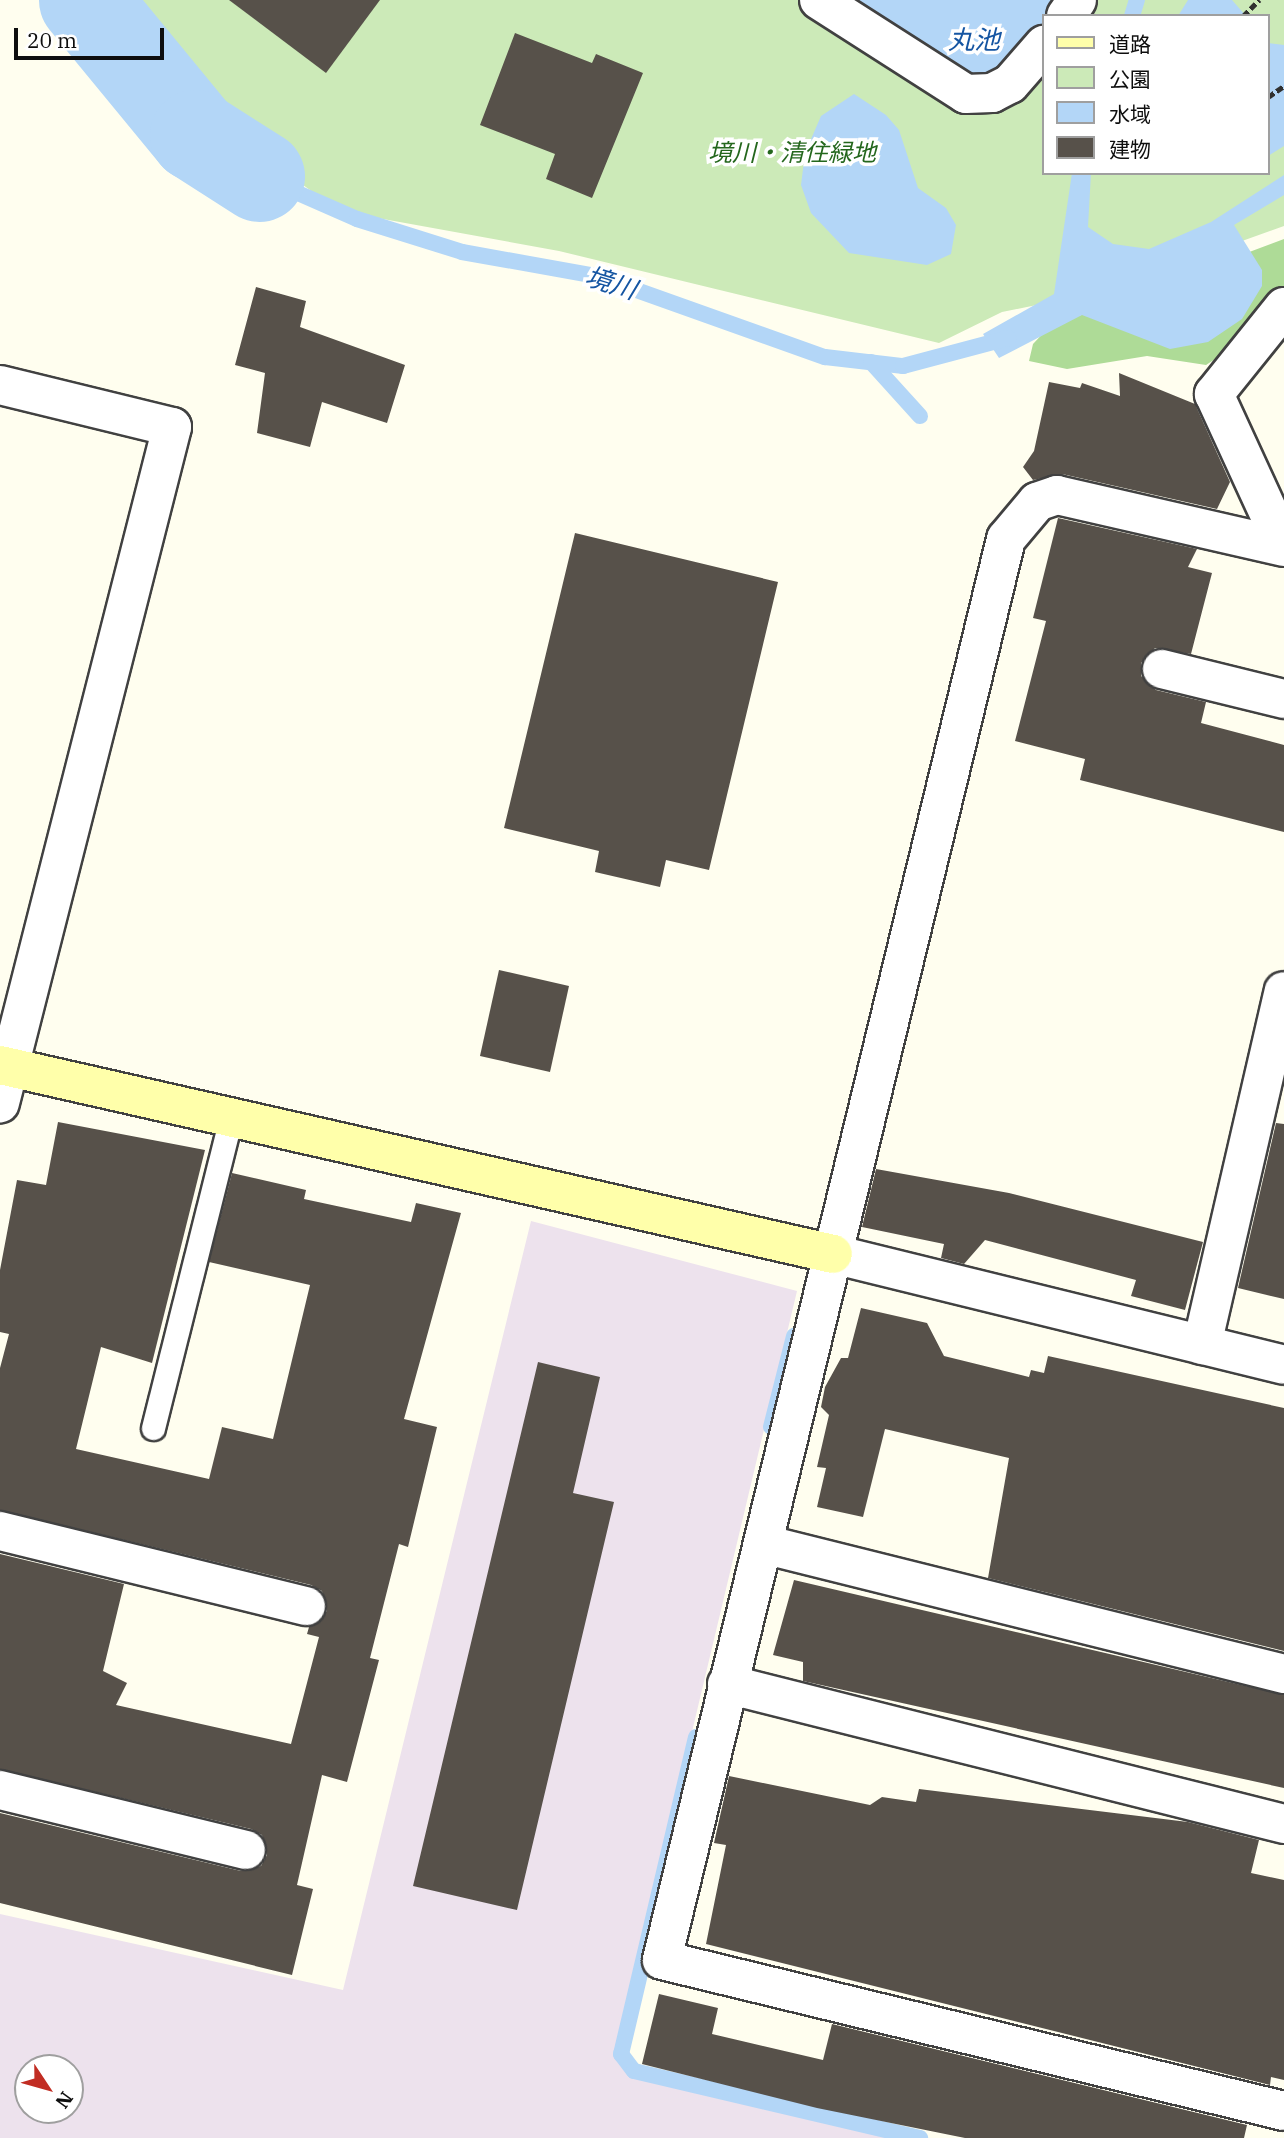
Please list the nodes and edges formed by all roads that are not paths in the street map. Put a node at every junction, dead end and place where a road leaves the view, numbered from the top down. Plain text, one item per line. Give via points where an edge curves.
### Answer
1 (819, 0) edge
2 (1042, 47) edge
3 (1284, 307) edge
4 (0, 385) edge
5 (1284, 547) edge
6 (1162, 669) dead end
7 (1284, 699) edge
8 (1284, 991) edge
9 (3, 1079) edge
10 (231, 1118) junction
11 (833, 1254) junction
12 (1202, 1345) junction
13 (1284, 1365) edge
14 (153, 1428) dead end
15 (0, 1531) edge
16 (767, 1545) junction
17 (306, 1606) dead end
18 (1284, 1674) edge
19 (727, 1684) junction
20 (0, 1790) edge
21 (1284, 1824) edge
22 (246, 1850) dead end
23 (1284, 2111) edge

1 - 2 street via 966,94 992,93 1010,84
3 - 5 street via 1214,394
4 - 9 street via 172,427
5 - 11 street via 1057,495 1037,502 1006,538
6 - 7 street
8 - 12 street
9 - 10 street
10 - 11 street
10 - 14 lane
11 - 12 street
11 - 16 street
12 - 13 street
15 - 17 street
16 - 18 street
16 - 19 street
19 - 21 street
19 - 23 street via 662,1960
20 - 22 street

